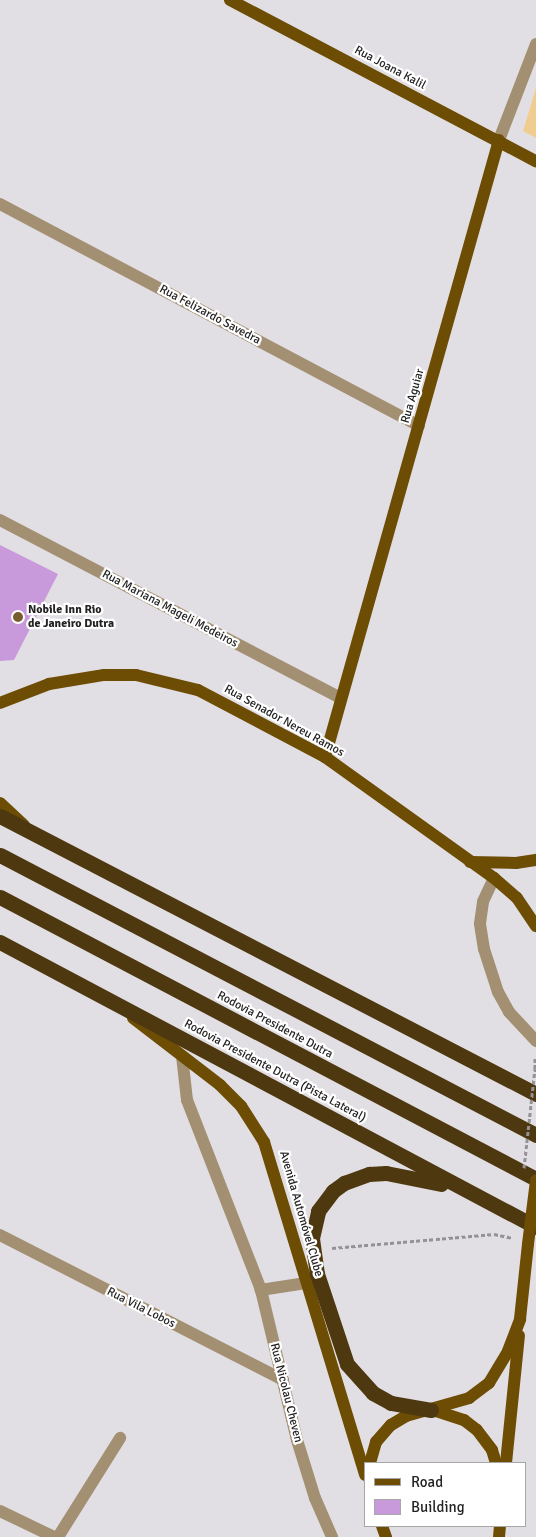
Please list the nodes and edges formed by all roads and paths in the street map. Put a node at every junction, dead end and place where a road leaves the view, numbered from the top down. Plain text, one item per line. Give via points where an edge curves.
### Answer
1 (230, 0) edge
2 (536, 44) edge
3 (499, 140) junction
4 (536, 160) edge
5 (0, 204) edge
6 (419, 426) junction
7 (0, 520) edge
8 (340, 698) junction
9 (0, 703) edge
10 (325, 757) junction
11 (0, 803) edge
12 (0, 816) edge
13 (33, 834) junction
14 (0, 855) edge
15 (536, 860) edge
16 (470, 862) junction
17 (494, 878) junction
18 (0, 897) edge
19 (536, 926) edge
20 (0, 942) edge
21 (103, 996) junction
22 (536, 1041) edge
23 (182, 1056) junction
24 (535, 1069) edge
25 (536, 1094) edge
26 (536, 1134) edge
27 (532, 1178) edge
28 (467, 1191) junction
29 (536, 1227) edge
30 (517, 1229) dead end
31 (0, 1235) edge
32 (314, 1250) junction
33 (306, 1283) junction
34 (261, 1290) junction
35 (520, 1319) junction
36 (283, 1380) junction
37 (431, 1410) junction
38 (120, 1438) dead end
39 (370, 1462) edge
40 (496, 1462) edge
41 (506, 1462) edge
42 (364, 1472) edge
43 (0, 1511) edge
44 (56, 1537) edge
45 (332, 1537) edge

1 - 3 main road, Rua Joana Kalil
2 - 3 street, Rua Aguiar
3 - 4 main road, Rua Joana Kalil
3 - 6 main road, Rua Aguiar
5 - 6 street, Rua Felizardo Savedra
6 - 8 main road, Rua Aguiar
7 - 8 street, Rua Mariana Mageli Medeiros
8 - 10 main road, Rua Aguiar
9 - 10 main road, Rua Senador Nereu Ramos via 50,684 104,675 168,680 227,704
10 - 16 main road, Rua Senador Nereu Ramos
11 - 13 main road
12 - 13 highway
13 - 25 highway
14 - 26 highway, Rodovia Presidente Dutra
15 - 16 main road
16 - 17 main road, Rua Senador Nereu Ramos
17 - 19 main road, Rua Senador Nereu Ramos via 517,898
17 - 22 street via 482,902 480,924 484,949 498,992 509,1012
18 - 27 highway, Rodovia Presidente Dutra
20 - 21 highway, Rodovia Presidente Dutra (Pista Lateral)
21 - 23 main road, Avenida Automóvel Clube
21 - 28 highway, Rodovia Presidente Dutra (Pista Lateral)
23 - 33 main road, Avenida Automóvel Clube via 241,1106 264,1142
23 - 34 street, Rua Nicolau Cheven via 187,1100
24 - 27 path, bridge
27 - 35 main road, bridge
28 - 29 highway, Rodovia Presidente Dutra (Pista Lateral)
28 - 32 highway via 402,1174 358,1177 344,1183 325,1200 314,1224
30 - 32 path via 514,1238 494,1234
31 - 36 street, Rua Vila Lobos
32 - 37 highway via 317,1274 338,1344 358,1380 391,1403
33 - 34 street
33 - 42 main road, Avenida Automóvel Clube
34 - 36 street, Rua Nicolau Cheven
35 - 37 main road via 508,1351 490,1383 469,1398
35 - 41 main road
36 - 45 street, Rua Nicolau Cheven via 315,1498
37 - 39 main road via 406,1416 390,1425 376,1442
37 - 40 main road via 464,1420 477,1430 492,1450
38 - 44 street
43 - 44 street

